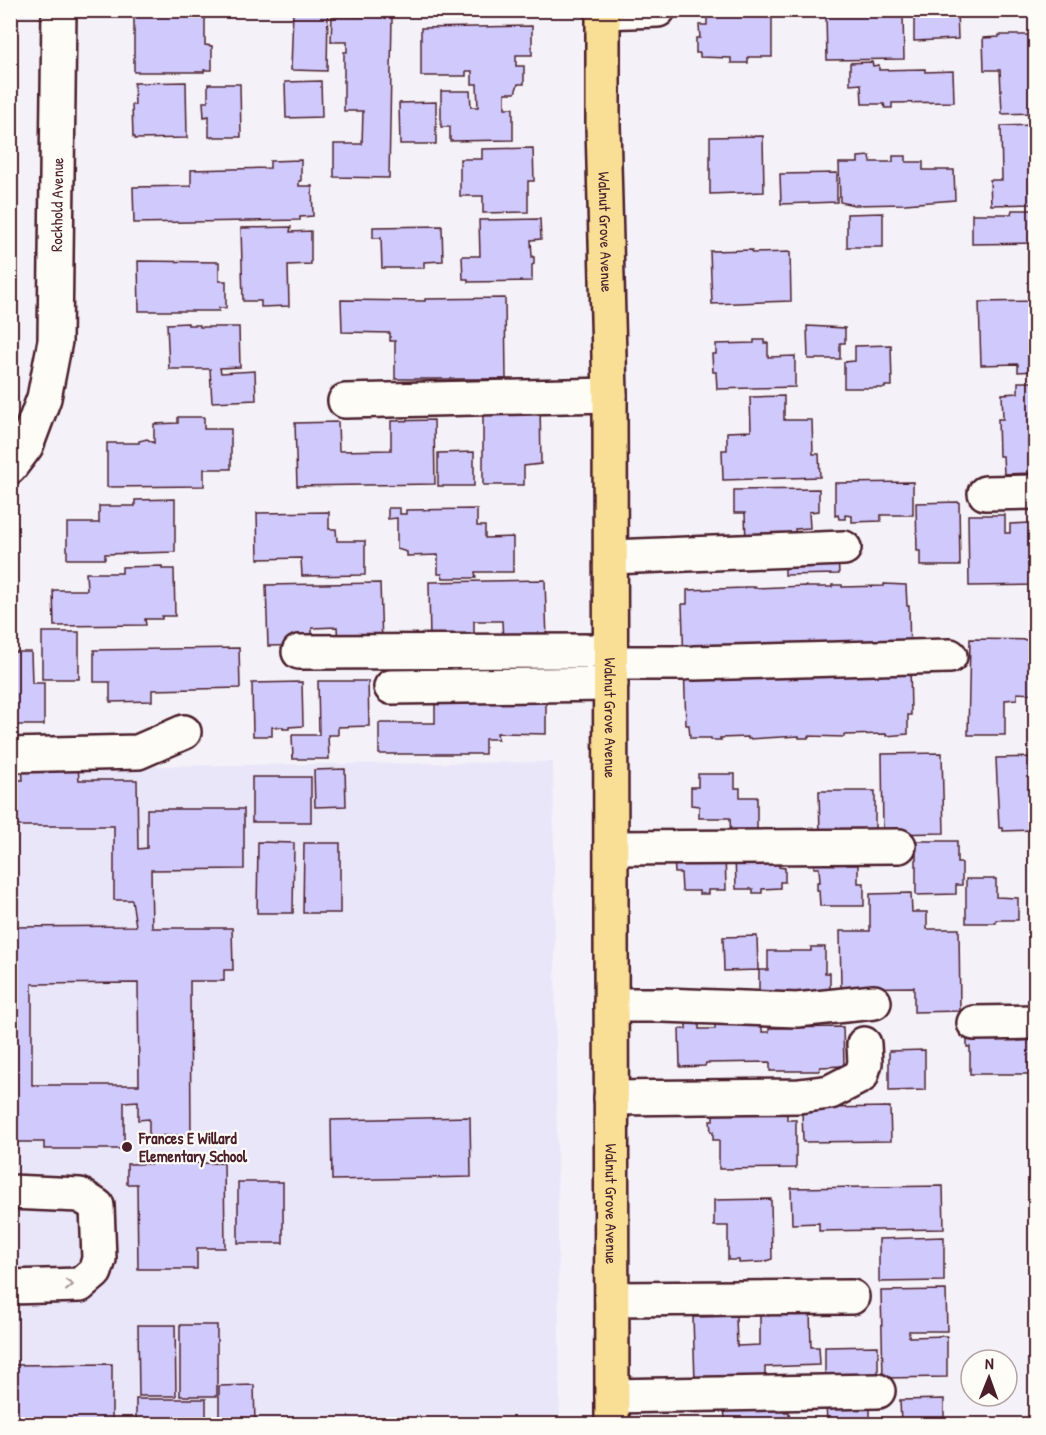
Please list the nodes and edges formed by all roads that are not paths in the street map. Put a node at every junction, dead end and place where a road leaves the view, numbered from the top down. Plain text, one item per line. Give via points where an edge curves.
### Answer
1 (59, 10) edge
2 (658, 10) edge
3 (603, 11) edge
4 (610, 395) junction
5 (345, 401) dead end
6 (10, 467) edge
7 (1035, 492) edge
8 (986, 493) dead end
9 (844, 548) dead end
10 (610, 557) junction
11 (299, 652) dead end
12 (950, 656) dead end
13 (611, 666) junction
14 (391, 687) dead end
15 (184, 732) dead end
16 (10, 755) edge
17 (899, 846) dead end
18 (611, 848) junction
19 (874, 1002) dead end
20 (611, 1005) junction
21 (1035, 1022) edge
22 (974, 1023) dead end
23 (864, 1044) dead end
24 (611, 1098) junction
25 (10, 1192) edge
26 (10, 1287) edge
27 (852, 1297) dead end
28 (612, 1299) junction
29 (878, 1391) dead end
30 (612, 1410) edge

1 - 6 street, Rockhold Avenue via 55,341 44,398 26,446
2 - 3 street
3 - 4 main road, Walnut Grove Avenue
4 - 5 street
4 - 10 main road, Walnut Grove Avenue
7 - 8 street
9 - 10 street
10 - 13 main road, Walnut Grove Avenue
11 - 13 street
12 - 13 street
13 - 14 street
13 - 18 main road, Walnut Grove Avenue
15 - 16 street via 138,752
17 - 18 street
18 - 20 main road, Walnut Grove Avenue
19 - 20 street via 797,1010
20 - 24 main road, Walnut Grove Avenue
21 - 22 street
23 - 24 street via 866,1063 861,1076 830,1092 799,1096
24 - 28 main road, Walnut Grove Avenue
26 -> 25 street via 80,1285 95,1272 99,1259 97,1206 80,1195
27 - 28 street
28 - 30 main road, Walnut Grove Avenue
29 - 30 street

